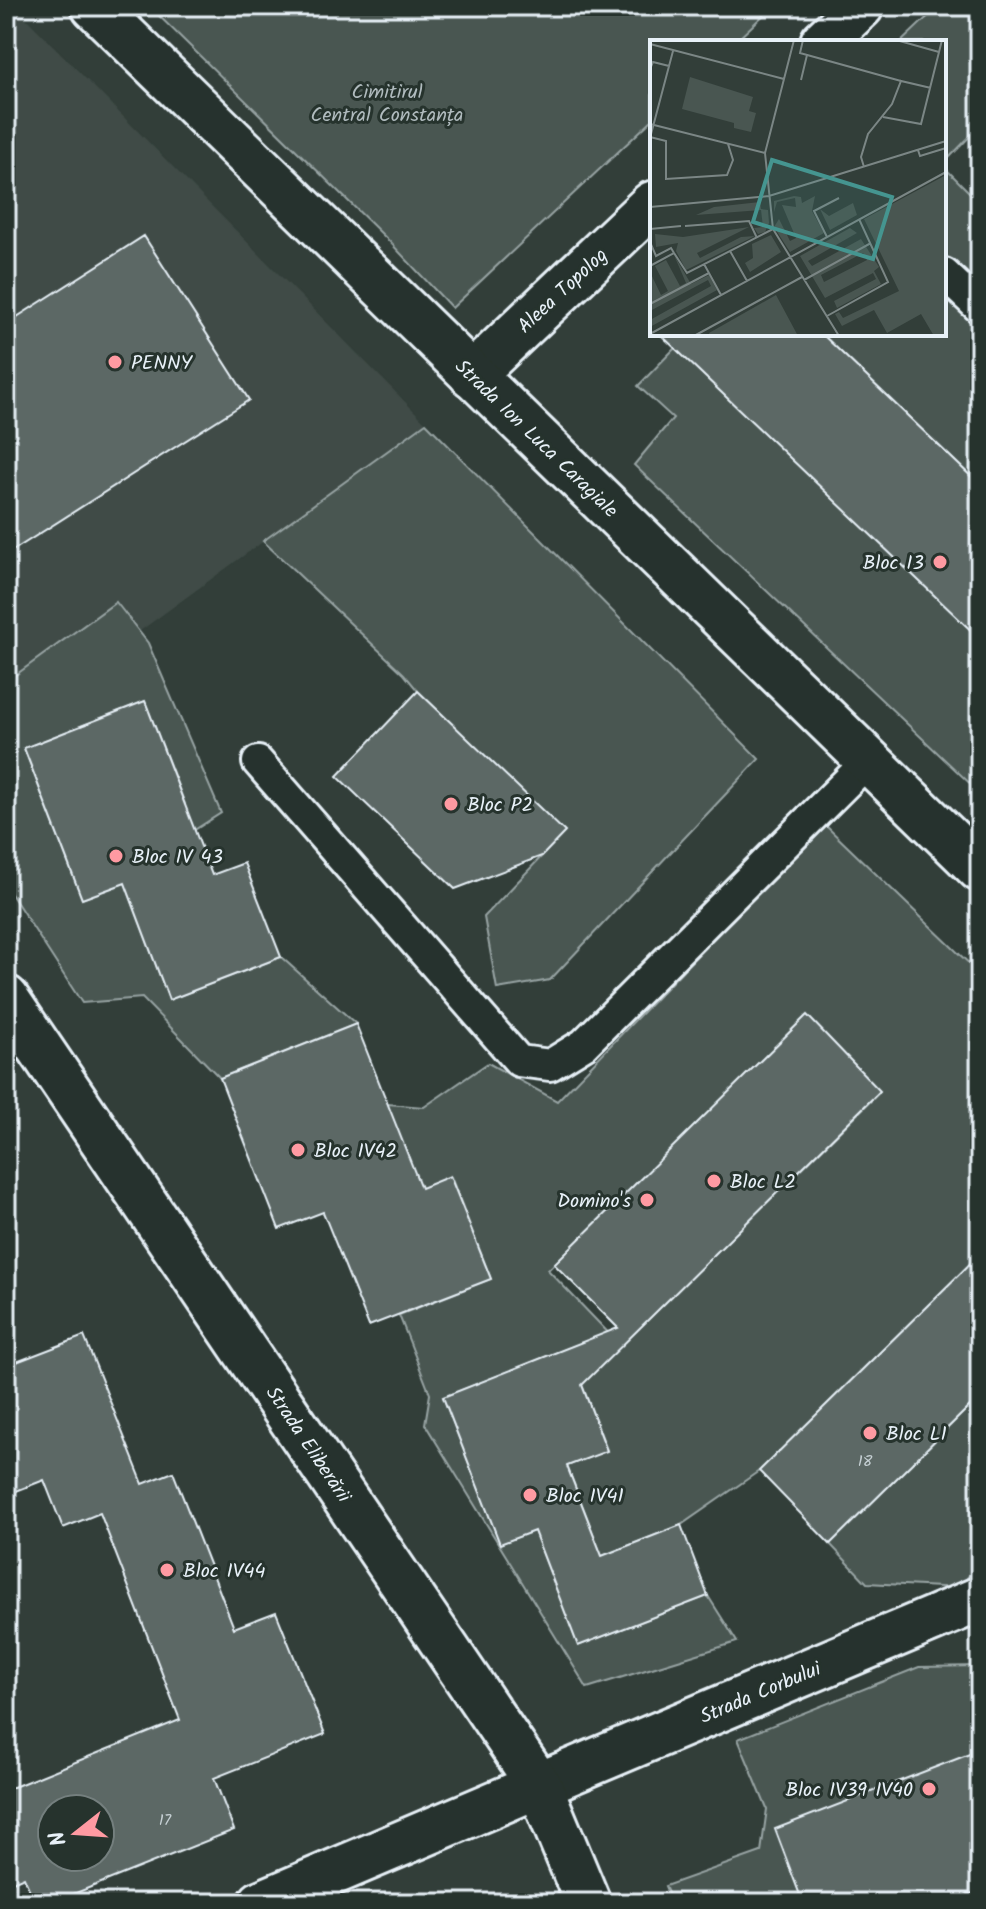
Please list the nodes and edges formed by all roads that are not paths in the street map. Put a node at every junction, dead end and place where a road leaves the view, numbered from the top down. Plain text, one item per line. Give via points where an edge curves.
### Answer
1 (94, 6) edge
2 (861, 6) edge
3 (825, 40) edge
4 (650, 206) edge
5 (946, 276) edge
6 (980, 308) edge
7 (472, 375) junction
8 (869, 760) junction
9 (258, 762) dead end
10 (980, 869) edge
11 (6, 998) edge
12 (980, 1599) edge
13 (539, 1785) junction
14 (261, 1903) edge
15 (588, 1903) edge

1 - 7 street, Strada Ion Luca Caragiale
2 - 3 street
4 - 7 street, Aleea Topolog
5 - 6 lane
7 - 8 street, Strada Ion Luca Caragiale
8 - 9 lane via 584,1044 550,1065 519,1061
8 - 10 street, Strada Ion Luca Caragiale
11 - 13 street, Strada Eliberării
12 - 13 street, Strada Corbului
13 - 14 street, Strada Corbului
13 - 15 street, Strada Eliberării

